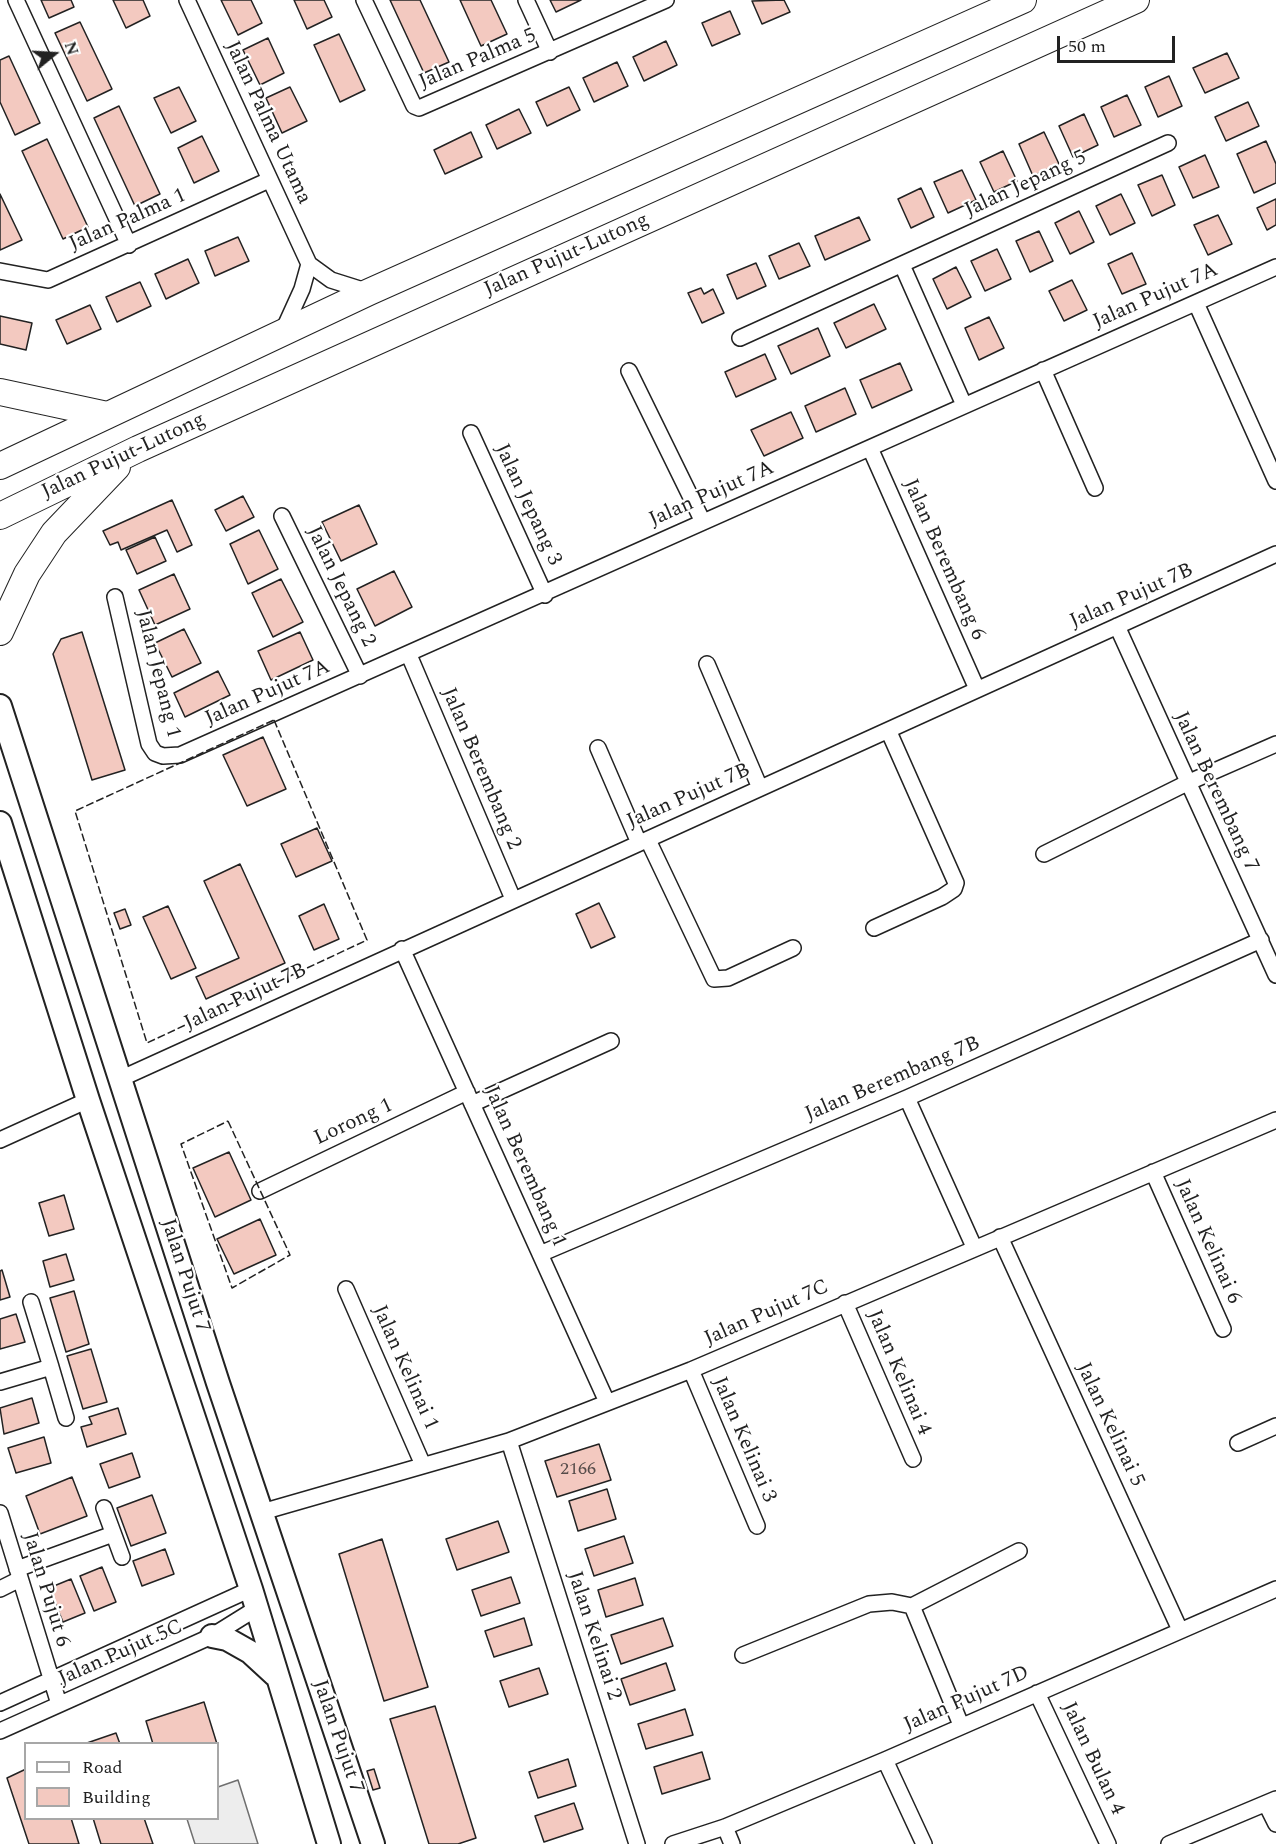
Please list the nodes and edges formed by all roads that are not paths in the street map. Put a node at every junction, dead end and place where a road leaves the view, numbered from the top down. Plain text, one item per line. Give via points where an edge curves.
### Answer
1 (16, 0) edge
2 (187, 0) edge
3 (364, 0) edge
4 (526, 0) edge
5 (666, 0) edge
6 (1023, 0) edge
7 (1136, 0) edge
8 (550, 52) junction
9 (1168, 143) dead end
10 (269, 180) junction
11 (129, 245) junction
12 (309, 264) junction
13 (902, 265) junction
14 (1276, 267) edge
15 (0, 271) edge
16 (369, 292) junction
17 (1196, 303) junction
18 (282, 333) junction
19 (740, 338) dead end
20 (1043, 370) junction
21 (629, 371) dead end
22 (0, 392) edge
23 (964, 405) junction
24 (107, 416) junction
25 (471, 433) dead end
26 (870, 448) junction
27 (138, 449) junction
28 (0, 466) edge
29 (1276, 481) edge
30 (1095, 488) dead end
31 (0, 516) edge
32 (282, 516) dead end
33 (703, 522) junction
34 (1276, 554) edge
35 (545, 595) junction
36 (115, 597) dead end
37 (1118, 626) junction
38 (0, 632) edge
39 (409, 655) junction
40 (707, 664) dead end
41 (360, 676) junction
42 (977, 689) junction
43 (0, 706) edge
44 (889, 732) junction
45 (1276, 744) edge
46 (598, 748) dead end
47 (163, 756) joint
48 (1187, 783) junction
49 (760, 788) junction
50 (0, 823) edge
51 (643, 841) junction
52 (1044, 854) dead end
53 (513, 899) junction
54 (874, 928) dead end
55 (1261, 940) junction
56 (793, 948) dead end
57 (402, 949) junction
58 (1276, 975) edge
59 (611, 1041) dead end
60 (120, 1079) junction
61 (470, 1098) junction
62 (908, 1098) junction
63 (88, 1100) junction
64 (1276, 1120) edge
65 (0, 1140) edge
66 (1153, 1172) junction
67 (260, 1191) dead end
68 (1000, 1237) junction
69 (974, 1247) junction
70 (540, 1254) junction
71 (346, 1289) dead end
72 (31, 1302) dead end
73 (845, 1303) junction
74 (1223, 1329) dead end
75 (51, 1367) junction
76 (691, 1370) junction
77 (0, 1382) edge
78 (218, 1383) junction
79 (607, 1402) junction
80 (66, 1418) dead end
81 (1276, 1426) edge
82 (509, 1441) junction
83 (1238, 1443) dead end
84 (913, 1459) dead end
85 (423, 1465) junction
86 (104, 1508) dead end
87 (262, 1512) junction
88 (0, 1514) edge
89 (757, 1526) dead end
90 (113, 1534) junction
91 (1019, 1551) dead end
92 (122, 1557) dead end
93 (18, 1574) junction
94 (0, 1588) edge
95 (1276, 1589) edge
96 (254, 1599) junction
97 (912, 1606) junction
98 (1180, 1630) junction
99 (212, 1636) junction
100 (116, 1652) junction
101 (743, 1655) dead end
102 (127, 1674) junction
103 (276, 1676) junction
104 (50, 1679) junction
105 (1037, 1693) junction
106 (0, 1703) edge
107 (59, 1704) junction
108 (961, 1725) junction
109 (0, 1731) edge
110 (885, 1760) junction
111 (1271, 1801) edge
112 (1276, 1824) edge
113 (725, 1827) junction
114 (329, 1844) edge
115 (373, 1844) edge
116 (637, 1844) edge
117 (673, 1844) edge
118 (732, 1844) edge
119 (924, 1844) edge
120 (1108, 1844) edge
121 (1169, 1844) edge

1 - 11 street
2 - 10 street, Jalan Palma Utama
3 - 8 street, Jalan Palma 5 via 416,108
4 - 8 street
5 - 8 street, Jalan Palma 5
6 - 16 highway
7 - 27 highway, Jalan Pujut-Lutong
9 - 13 street, Jalan Jepang 5
10 - 11 street, Jalan Palma 1
10 - 12 street, Jalan Palma Utama
11 - 15 street, Jalan Palma 1 via 48,280
12 - 16 street via 331,279
12 - 18 street
13 - 19 street, Jalan Jepang 5
13 - 23 street
14 - 17 street, Jalan Pujut 7A
16 - 18 highway
17 - 20 street, Jalan Pujut 7A
17 - 29 street
18 - 24 highway
20 - 23 street, Jalan Pujut 7A
20 - 30 street
21 - 33 street
22 - 24 highway
23 - 26 street, Jalan Pujut 7A
24 - 28 highway
25 - 35 street, Jalan Jepang 3
26 - 33 street, Jalan Pujut 7A
26 - 42 street, Jalan Berembang 6
27 - 31 highway, Jalan Pujut-Lutong
27 - 38 highway via 54,533 27,574
32 - 41 street, Jalan Jepang 2
33 - 35 street, Jalan Pujut 7A
34 - 37 street, Jalan Pujut 7B
35 - 39 street, Jalan Pujut 7A
36 - 47 street, Jalan Jepang 1 via 149,744
37 - 42 street, Jalan Pujut 7B
37 - 48 street, Jalan Berembang 7
39 - 41 street, Jalan Pujut 7A
39 - 53 street, Jalan Berembang 2
40 - 49 street
41 - 47 street, Jalan Pujut 7A via 180,756
42 - 44 street, Jalan Pujut 7B
43 - 60 main road, Jalan Pujut 7
44 - 49 street, Jalan Pujut 7B
44 - 54 street via 956,884 942,897
45 - 48 street
46 - 51 street
48 - 52 street
48 - 55 street, Jalan Berembang 7
49 - 51 street, Jalan Pujut 7B
50 - 63 main road, Jalan Pujut 7
51 - 53 street, Jalan Pujut 7B
51 - 56 street via 714,979 729,978
53 - 57 street, Jalan Pujut 7B
55 - 58 street, Jalan Berembang 7
55 - 62 street, Jalan Berembang 7B
57 - 60 street, Jalan Pujut 7B
57 - 61 street, Jalan Berembang 1
59 - 61 street, Lorong 1
60 - 78 main road, Jalan Pujut 7
61 - 67 street, Lorong 1
61 - 70 street, Jalan Berembang 1
62 - 69 street
62 - 70 street, Jalan Berembang 7B
63 - 65 street
63 - 96 main road, Jalan Pujut 7
64 - 66 street, Jalan Pujut 7C
66 - 68 street, Jalan Pujut 7C
66 - 74 street, Jalan Kelinai 6
68 - 69 street, Jalan Pujut 7C
68 - 98 street, Jalan Kelinai 5
69 - 73 street, Jalan Pujut 7C
70 - 79 street, Jalan Berembang 1
71 - 85 street, Jalan Kelinai 1
72 - 75 street
73 - 76 street, Jalan Pujut 7C
73 - 84 street, Jalan Kelinai 4
75 - 77 street
75 - 80 street
76 - 79 street, Jalan Pujut 7C
76 - 89 street, Jalan Kelinai 3
78 - 87 main road, Jalan Pujut 7
78 - 96 main road via 224,1431 272,1575
79 - 82 street, Jalan Pujut 7C
81 - 83 street
82 - 85 street, Jalan Pujut 7C
82 - 116 street, Jalan Kelinai 2
85 - 87 street, Jalan Pujut 7C
86 - 90 street
87 - 115 main road, Jalan Pujut 7
88 - 93 street, Jalan Pujut 6
90 - 92 street
90 - 93 street
91 - 97 street
93 - 94 street
93 - 104 street, Jalan Pujut 6
95 - 98 street, Jalan Pujut 7D
96 - 99 street, Jalan Pujut 5C
96 - 100 street, Jalan Pujut 5C
96 - 103 main road, Jalan Pujut 7
97 - 101 street via 892,1602 869,1604
97 - 108 street
98 - 105 street, Jalan Pujut 7D
99 - 102 street, Jalan Pujut 5C
99 - 103 main road via 250,1652
100 - 102 street
100 - 104 street, Jalan Pujut 5C
102 - 107 street, Jalan Pujut 5C
103 - 114 main road, Jalan Pujut 7
104 - 106 street, Jalan Pujut 5C
104 - 107 street, Jalan Pujut 6
105 - 108 street, Jalan Pujut 7D
105 - 120 street, Jalan Bulan 4
107 - 109 street, Jalan Pujut 5C
108 - 110 street, Jalan Pujut 7D
110 - 113 street, Jalan Pujut 7D
110 - 119 street
111 - 112 street
111 - 121 street
113 - 117 street, Jalan Pujut 7D
113 - 118 street

